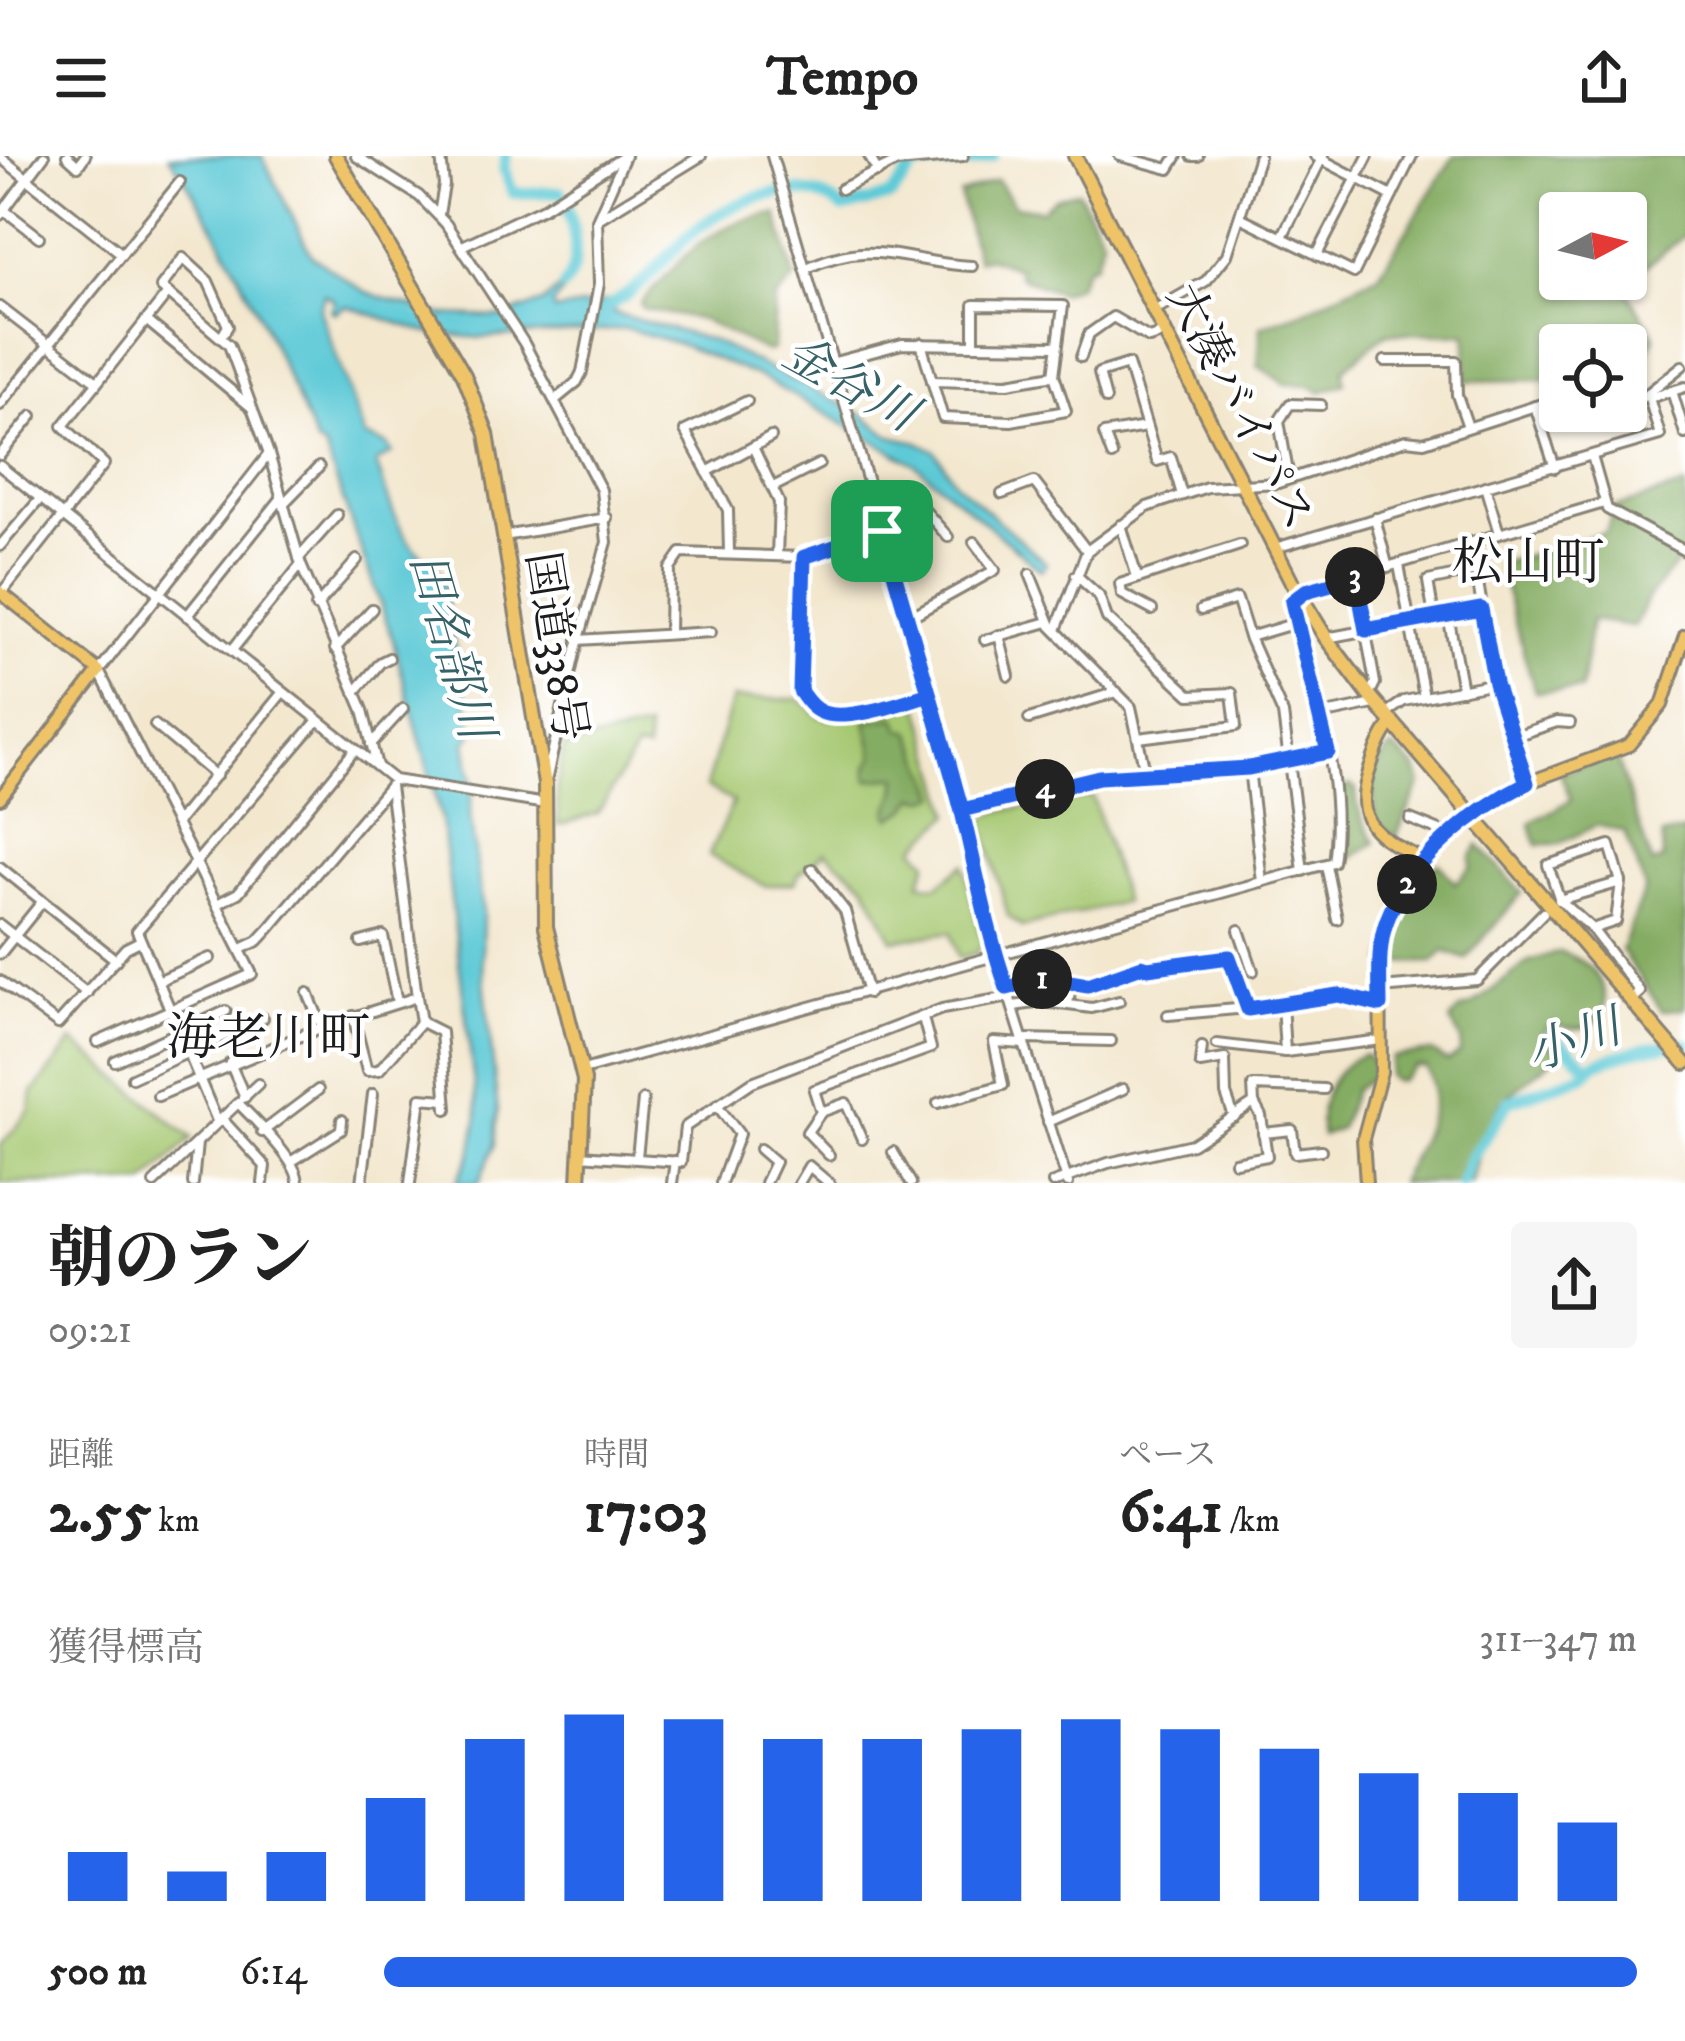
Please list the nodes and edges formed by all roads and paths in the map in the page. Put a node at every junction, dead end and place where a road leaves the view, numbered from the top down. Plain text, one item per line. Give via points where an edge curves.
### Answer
1 (44, 156) edge
2 (67, 156) edge
3 (85, 156) edge
4 (336, 156) edge
5 (356, 156) edge
6 (441, 156) edge
7 (625, 156) edge
8 (700, 156) edge
9 (772, 156) edge
10 (869, 156) edge
11 (963, 156) edge
12 (1075, 156) edge
13 (1120, 156) edge
14 (1177, 156) edge
15 (1259, 156) edge
16 (1368, 156) edge
17 (1412, 156) edge
18 (0, 157) edge
19 (1320, 157) edge
20 (878, 172) junction
21 (1356, 178) junction
22 (28, 179) junction
23 (180, 182) dead end
24 (841, 189) dead end
25 (1392, 196) junction
26 (2, 213) edge
27 (439, 215) junction
28 (1240, 217) junction
29 (597, 220) junction
30 (39, 237) dead end
31 (1282, 237) junction
32 (462, 246) junction
33 (122, 254) junction
34 (1317, 255) junction
35 (972, 266) dead end
36 (805, 269) junction
37 (168, 293) junction
38 (0, 307) edge
39 (1154, 311) junction
40 (146, 320) junction
41 (1164, 333) junction
42 (222, 336) junction
43 (922, 343) junction
44 (47, 344) junction
45 (974, 344) junction
46 (1057, 346) junction
47 (1082, 357) dead end
48 (1385, 361) dead end
49 (831, 363) junction
50 (1682, 366) dead end
51 (1054, 375) junction
52 (932, 381) junction
53 (98, 382) junction
54 (1685, 387) edge
55 (1672, 391) junction
56 (1647, 394) edge
57 (1106, 399) dead end
58 (555, 400) junction
59 (747, 401) dead end
60 (0, 405) edge
61 (1321, 405) dead end
62 (1539, 405) edge
63 (1535, 406) junction
64 (252, 408) junction
65 (32, 416) dead end
66 (1146, 427) junction
67 (1468, 427) junction
68 (1685, 434) edge
69 (771, 436) dead end
70 (753, 447) junction
71 (0, 454) edge
72 (268, 454) junction
73 (1112, 455) dead end
74 (1592, 456) junction
75 (819, 464) dead end
76 (0, 466) edge
77 (320, 467) dead end
78 (1555, 468) junction
79 (707, 472) junction
80 (1289, 478) junction
81 (1485, 486) junction
82 (1244, 487) junction
83 (773, 488) junction
84 (1002, 494) dead end
85 (1182, 495) junction
86 (40, 499) junction
87 (282, 502) junction
88 (1604, 503) junction
89 (337, 514) dead end
90 (62, 516) junction
91 (607, 518) junction
92 (1376, 518) junction
93 (1121, 525) junction
94 (881, 528) junction
95 (1499, 533) junction
96 (504, 536) junction
97 (948, 537) dead end
98 (974, 542) dead end
99 (1240, 545) dead end
100 (0, 546) edge
101 (1275, 548) junction
102 (1087, 551) junction
103 (1685, 551) edge
104 (729, 553) junction
105 (777, 556) junction
106 (804, 557) junction
107 (356, 560) dead end
108 (300, 561) junction
109 (1400, 566) junction
110 (1388, 568) junction
111 (1030, 574) dead end
112 (1076, 575) junction
113 (1137, 577) junction
114 (1356, 577) junction
115 (0, 594) edge
116 (159, 594) junction
117 (1298, 595) junction
118 (316, 607) junction
119 (372, 609) dead end
120 (1481, 609) junction
121 (1152, 610) dead end
122 (1201, 610) dead end
123 (1448, 615) junction
124 (187, 616) junction
125 (1434, 617) junction
126 (908, 618) junction
127 (1409, 621) junction
128 (1048, 622) junction
129 (1296, 622) junction
130 (1056, 630) junction
131 (1366, 630) junction
132 (711, 632) dead end
133 (668, 634) junction
134 (999, 635) junction
135 (1685, 636) edge
136 (1249, 637) junction
137 (1326, 638) junction
138 (578, 640) junction
139 (985, 640) dead end
140 (334, 649) junction
141 (232, 650) junction
142 (389, 658) dead end
143 (99, 671) junction
144 (1009, 676) dead end
145 (1495, 683) junction
146 (1462, 690) junction
147 (283, 692) junction
148 (356, 692) junction
149 (1118, 692) junction
150 (929, 694) junction
151 (1424, 697) junction
152 (403, 709) dead end
153 (1381, 709) junction
154 (1322, 715) junction
155 (1028, 719) dead end
156 (318, 720) junction
157 (1570, 723) dead end
158 (155, 725) dead end
159 (1512, 737) junction
160 (1138, 738) junction
161 (371, 744) junction
162 (354, 751) junction
163 (1328, 752) junction
164 (1290, 760) junction
165 (377, 766) junction
166 (1249, 768) junction
167 (216, 776) junction
168 (1146, 776) junction
169 (392, 783) junction
170 (1527, 783) junction
171 (545, 784) junction
172 (0, 797) edge
173 (547, 804) junction
174 (962, 810) junction
175 (1410, 819) dead end
176 (177, 822) junction
177 (1457, 831) junction
178 (1426, 861) junction
179 (197, 865) junction
180 (1327, 865) junction
181 (0, 867) edge
182 (812, 869) dead end
183 (1303, 871) junction
184 (1262, 882) junction
185 (1621, 882) junction
186 (1558, 901) junction
187 (42, 902) junction
188 (217, 904) junction
189 (1543, 913) dead end
190 (1337, 919) dead end
191 (0, 925) edge
192 (1592, 929) junction
193 (1239, 930) dead end
194 (14, 936) junction
195 (140, 941) junction
196 (361, 942) dead end
197 (241, 949) junction
198 (1246, 950) junction
199 (0, 954) edge
200 (995, 955) junction
201 (1229, 957) junction
202 (210, 958) dead end
203 (116, 960) junction
204 (1253, 971) dead end
205 (0, 981) edge
206 (158, 981) junction
207 (1070, 984) junction
208 (1380, 988) junction
209 (868, 992) junction
210 (87, 993) junction
211 (308, 993) dead end
212 (417, 997) junction
213 (1010, 997) junction
214 (1118, 1001) dead end
215 (397, 1002) junction
216 (1282, 1003) junction
217 (1634, 1004) junction
218 (1068, 1005) junction
219 (1380, 1005) junction
220 (1248, 1009) junction
221 (170, 1010) junction
222 (226, 1011) dead end
223 (1168, 1015) dead end
224 (353, 1016) junction
225 (263, 1018) dead end
226 (923, 1018) junction
227 (421, 1022) junction
228 (322, 1028) junction
229 (179, 1031) junction
230 (1382, 1040) junction
231 (1023, 1041) junction
232 (1111, 1041) dead end
233 (98, 1042) dead end
234 (1217, 1044) dead end
235 (1202, 1047) dead end
236 (1285, 1052) junction
237 (188, 1053) junction
238 (116, 1060) dead end
239 (230, 1064) junction
240 (1685, 1064) edge
241 (583, 1070) junction
242 (199, 1077) junction
243 (132, 1078) dead end
244 (258, 1084) dead end
245 (1324, 1089) dead end
246 (318, 1090) dead end
247 (1123, 1090) dead end
248 (373, 1094) dead end
249 (158, 1096) dead end
250 (241, 1100) junction
251 (643, 1100) dead end
252 (938, 1103) dead end
253 (1254, 1103) junction
254 (717, 1105) junction
255 (821, 1112) junction
256 (1234, 1117) junction
257 (342, 1120) dead end
258 (220, 1121) junction
259 (1048, 1122) junction
260 (262, 1132) junction
261 (1263, 1132) junction
262 (862, 1138) dead end
263 (197, 1142) junction
264 (760, 1149) dead end
265 (1321, 1150) dead end
266 (893, 1152) dead end
267 (578, 1155) junction
268 (829, 1155) dead end
269 (637, 1157) junction
270 (292, 1161) junction
271 (675, 1161) junction
272 (1235, 1162) dead end
273 (1067, 1180) edge
274 (154, 1183) edge
275 (193, 1183) edge
276 (262, 1183) edge
277 (298, 1183) edge
278 (362, 1183) edge
279 (410, 1183) edge
280 (580, 1183) edge
281 (671, 1183) edge
282 (721, 1183) edge
283 (766, 1183) edge
284 (799, 1183) edge
285 (829, 1183) edge
286 (911, 1183) edge
287 (1053, 1183) edge
288 (1366, 1183) edge

1 - 22 street
2 - 3 street via 78,166
4 - 96 highway, 国道338号 via 477,401
5 - 27 street
6 - 27 street
7 - 29 street
7 - 32 street
8 - 29 street
9 - 36 street
10 - 20 street
11 - 20 street via 896,162
12 - 39 highway, 大湊バイパス
13 - 14 street via 1160,169
15 - 28 street
16 - 21 street
17 - 25 street
18 - 22 street
19 - 21 street
19 - 31 street
20 - 24 street
21 - 25 street
21 - 34 street
22 - 26 street
22 - 33 street
23 - 33 street
25 - 34 street via 1354,273
26 - 30 street
27 - 32 street
28 - 31 street
28 - 39 street via 1217,268
29 - 58 street via 589,337 577,382
31 - 34 street
32 - 58 street
33 - 44 street
35 - 36 street via 872,251
36 - 49 street
37 - 40 street
37 - 42 street
37 - 42 street via 161,287 183,258 208,281 228,326
38 - 44 street
39 - 41 highway, 大湊バイパス
40 - 53 street
40 - 64 street
41 - 47 street via 1149,338 1114,317 1089,334
41 - 82 highway, 大湊バイパス
42 - 64 street
43 - 45 street
43 - 49 street
43 - 52 street
44 - 53 street
44 - 60 street
45 - 46 street
45 - 46 street via 974,305 1063,306
46 - 51 street
48 - 67 street via 1456,362
49 - 94 street
50 - 56 street
51 - 52 street
51 - 52 street via 1066,411 1011,421 943,418
53 - 90 street via 63,426 104,464
54 - 55 street
55 - 68 street
55 - 74 street via 1648,398 1660,435
57 - 66 street via 1099,373 1128,364
58 - 91 street via 593,470
59 - 79 street via 685,431
61 - 80 street via 1290,404 1282,413
62 - 63 street
63 - 67 street
63 - 78 street
64 - 72 street
65 - 71 street
66 - 73 street via 1104,434
66 - 85 street via 1156,461 1171,457
67 - 80 street
69 - 70 street
70 - 79 street
70 - 83 street
72 - 87 street
72 - 116 street
74 - 78 street
74 - 88 street
75 - 83 street
76 - 86 street
77 - 87 street
78 - 81 street
79 - 104 street via 730,515
80 - 82 street
81 - 92 street
81 - 95 street
82 - 85 street
82 - 101 highway, 大湊バイパス
83 - 105 street
84 - 102 street via 1034,482
85 - 93 street
86 - 90 street
86 - 100 street
87 - 108 street
87 - 124 street
88 - 95 street
88 - 103 street
89 - 108 street
90 - 115 street
90 - 116 street
91 - 96 street
91 - 138 street
92 - 101 street
92 - 110 street
93 - 102 street
93 - 113 street
94 - 97 street via 920,505
94 - 106 street
94 - 126 street
95 - 109 street
96 - 171 highway, 国道338号
98 - 126 street via 995,570
99 - 113 street
101 - 117 highway, 大湊バイパス
102 - 112 street
104 - 105 street
104 - 133 street via 675,556
105 - 106 street
106 - 150 street via 800,691 813,708 856,712
107 - 118 street
108 - 118 street
108 - 141 street
109 - 110 street
109 - 127 street
110 - 114 street
111 - 128 street
112 - 130 street
112 - 160 street via 1099,596 1107,618 1190,695 1232,693 1236,726
113 - 121 street via 1118,588
114 - 117 street
114 - 131 street
115 - 143 main road
116 - 124 street
116 - 143 street
117 - 129 street
117 - 137 highway, 大湊バイパス
118 - 140 street
119 - 140 street
120 - 123 street
120 - 125 street via 1475,571 1428,581
120 - 145 street
122 - 136 street via 1237,599
123 - 125 street
123 - 146 street
124 - 141 street
125 - 127 street
126 - 150 street
127 - 131 street
127 - 151 street
128 - 130 street
128 - 134 street
129 - 136 street
129 - 154 street
130 - 149 street
131 - 137 street
131 - 153 street
132 - 133 street
133 - 138 street
134 - 139 street
134 - 144 street
135 - 170 main road via 1661,705 1629,745
136 - 164 street via 1283,714
137 - 153 highway, 大湊バイパス
138 - 171 street
140 - 148 street
141 - 147 street
142 - 148 street
143 - 172 main road
143 - 176 street
145 - 146 street
145 - 159 street
146 - 151 street
147 - 156 street
147 - 167 street
148 - 161 street
149 - 155 street
149 - 160 street
150 - 174 street
151 - 153 street
152 - 161 street
153 - 154 street
153 - 178 main road via 1386,730 1364,784 1364,814 1378,835
153 - 217 highway, 大湊バイパス
154 - 163 street
156 - 162 street
156 - 179 street
157 - 159 street
158 - 167 street
159 - 170 street
160 - 168 street
161 - 165 street
162 - 165 street
162 - 188 street via 238,893
163 - 164 street
163 - 180 street via 1338,827
164 - 166 street
164 - 183 street
165 - 169 street
166 - 168 street
166 - 184 street
167 - 176 street
168 - 174 street via 1099,777
169 - 173 street
169 - 197 street via 270,928
169 - 212 street
170 - 177 main road, bridge
171 - 173 highway, 国道338号
173 - 241 highway, 国道338号 via 546,927
174 - 200 street
175 - 177 street
176 - 179 street
177 - 178 main road
178 - 208 main road via 1387,920
179 - 188 street
179 - 195 street via 137,931
180 - 183 street
180 - 190 street
181 - 187 street
182 - 209 street via 845,910
183 - 184 street
184 - 200 street
185 - 186 street
185 - 186 street via 1610,845 1547,865
185 - 192 street via 1616,921
186 - 192 street
187 - 194 street
187 - 203 street
188 - 197 street
189 - 208 street via 1477,980
191 - 194 street
192 - 217 street via 1640,992
193 - 198 street
194 - 199 street
194 - 210 street
195 - 203 street
195 - 206 street
196 - 215 street via 383,936
197 - 221 street via 252,974
198 - 201 street
198 - 204 street
200 - 209 street
200 - 213 street
201 - 207 street
201 - 220 street
202 - 206 street
203 - 210 street
205 - 210 street via 58,1024
206 - 221 street
207 - 213 street via 1045,978
207 - 218 street
208 - 219 main road
209 - 241 street
211 - 228 street
212 - 215 street
212 - 227 street
213 - 218 street
213 - 226 street
213 - 231 street
214 - 218 street
215 - 224 street
216 - 219 street via 1338,995
216 - 220 street
216 - 236 street
217 - 240 highway, 大湊バイパス
219 - 230 main road
220 - 223 street
221 - 229 street
221 - 233 street
222 - 229 street
224 - 227 street via 367,1071 379,1070
224 - 228 street
225 - 237 street
226 - 254 street via 752,1082
226 - 255 street via 931,1048 814,1090
227 - 279 street via 441,1032 446,1105 421,1097
228 - 239 street
229 - 237 street
229 - 238 street
230 - 236 street
230 - 288 main road via 1363,1139
231 - 232 street
231 - 252 street via 994,1042 1003,1085
231 - 259 street
234 - 236 street
235 - 256 street via 1200,1063 1225,1059
237 - 242 street
237 - 243 street
239 - 242 street
239 - 250 street
241 - 267 highway, 国道338号
242 - 249 street
242 - 258 street
244 - 250 street
245 - 253 street via 1253,1086
246 - 260 street
247 - 259 street
248 - 278 street
250 - 258 street
250 - 260 street
251 - 269 street
253 - 256 street
253 - 261 street
254 - 271 street via 686,1127 681,1162
254 - 282 street via 739,1134
255 - 262 street via 846,1103
255 - 268 street via 807,1132
256 - 273 street via 1192,1144
257 - 270 street via 341,1130
258 - 263 street
258 - 276 street via 265,1166
259 - 273 street
260 - 270 street
261 - 265 street via 1292,1130 1295,1153
261 - 272 street via 1267,1156
263 - 274 street
263 - 275 street
264 - 283 street via 775,1162
266 - 286 street
267 - 269 street
267 - 280 highway, 国道338号
269 - 271 street
270 - 277 street
271 - 281 street
273 - 287 street
284 - 285 street via 809,1166

